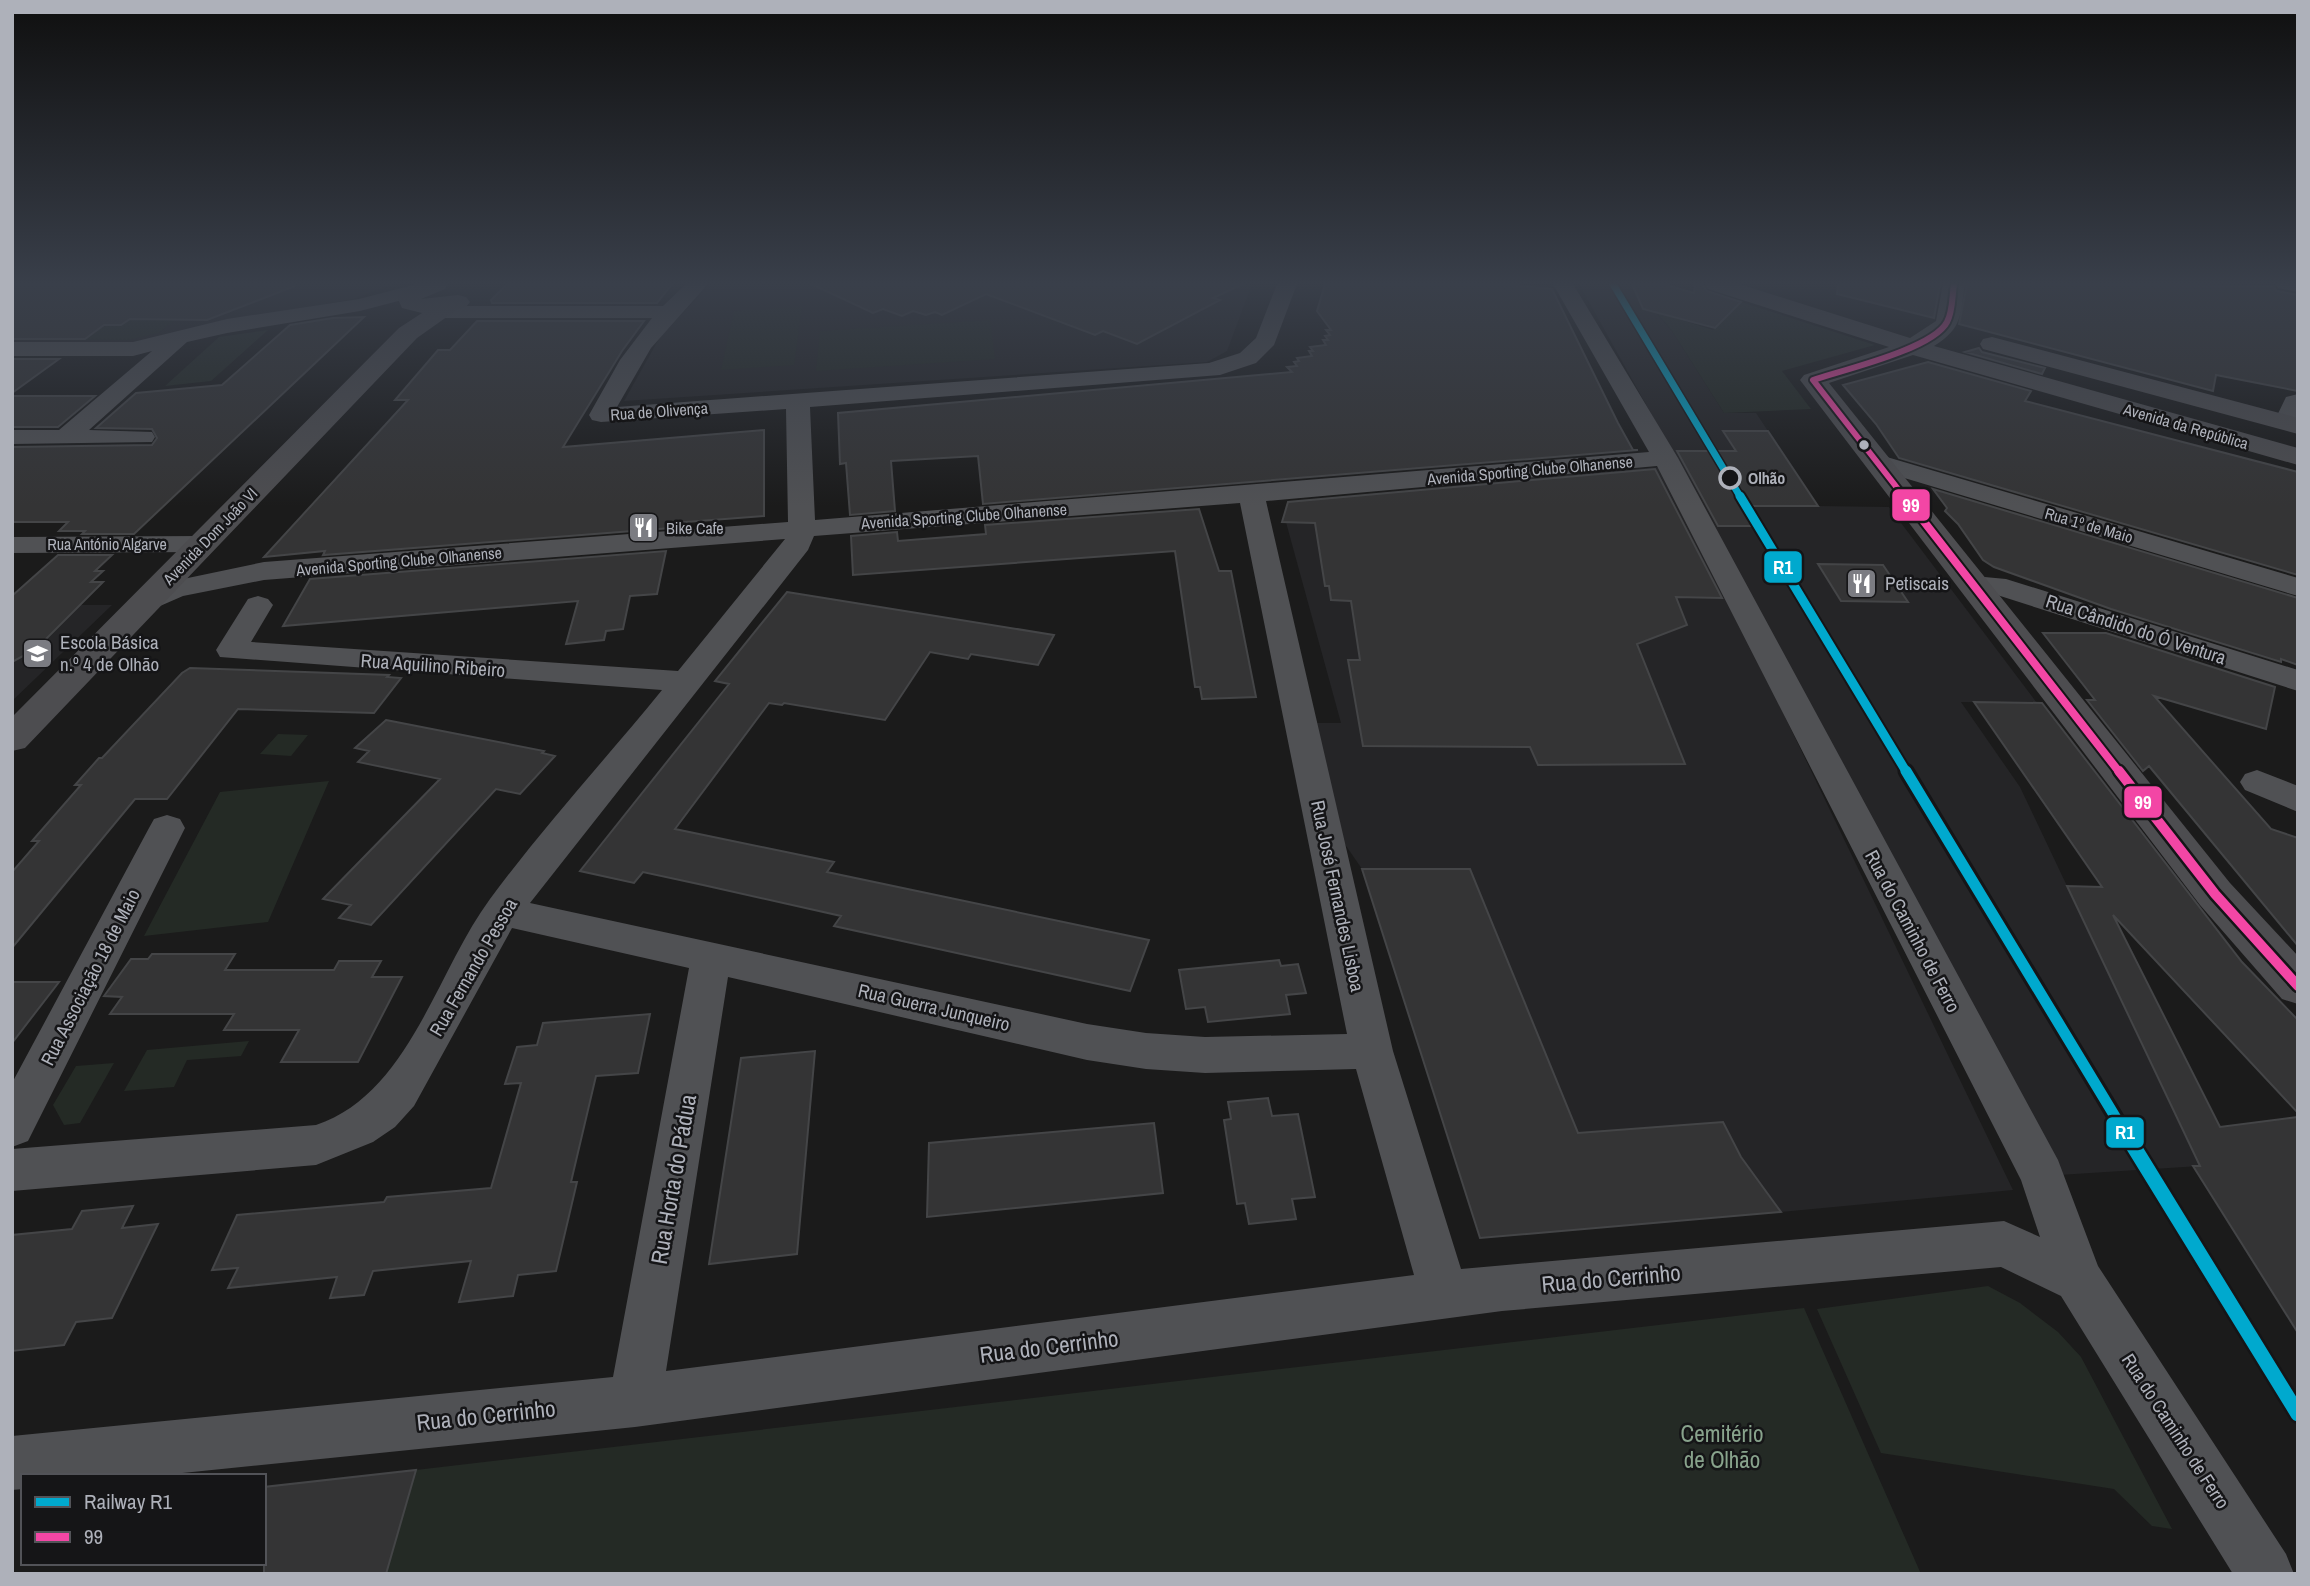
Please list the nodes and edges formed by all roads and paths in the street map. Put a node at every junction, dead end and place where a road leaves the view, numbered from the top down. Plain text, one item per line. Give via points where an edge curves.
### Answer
1 (157, 358) edge
2 (384, 358) edge
3 (632, 358) edge
4 (1248, 358) edge
5 (1606, 358) edge
6 (1881, 358) edge
7 (1947, 358) edge
8 (2054, 358) edge
9 (797, 401) junction
10 (2294, 416) edge
11 (12, 437) edge
12 (65, 437) junction
13 (143, 437) dead end
14 (2298, 457) edge
15 (1665, 458) junction
16 (1880, 463) junction
17 (1251, 494) junction
18 (802, 528) junction
19 (12, 545) edge
20 (199, 548) junction
21 (264, 571) junction
22 (1973, 585) junction
23 (2298, 587) edge
24 (145, 604) junction
25 (258, 605) dead end
26 (2298, 681) edge
27 (688, 682) junction
28 (12, 739) edge
29 (2257, 782) dead end
30 (2298, 800) edge
31 (167, 828) dead end
32 (502, 911) junction
33 (711, 958) junction
34 (2298, 986) edge
35 (1372, 1051) junction
36 (12, 1127) edge
37 (12, 1170) edge
38 (2078, 1279) junction
39 (1444, 1294) junction
40 (635, 1401) junction
41 (12, 1463) edge
42 (2266, 1574) edge

1 - 12 street
2 - 20 main road, Avenida Dom João VI
3 - 9 street, Rua de Olivença via 601,415
4 - 9 street via 1212,370
5 - 15 street, Rua do Caminho de Ferro
6 - 16 main road via 1813,380
7 - 14 main road, Avenida da República
8 - 10 main road, Avenida da República
9 - 18 street
11 - 12 street
12 - 13 street
15 - 17 street, Avenida Sporting Clube Olhanense
15 - 38 street, Rua do Caminho de Ferro via 2042,1175
16 - 22 main road
16 - 23 street, Rua 1º de Maio
17 - 18 street, Avenida Sporting Clube Olhanense
17 - 35 street, Rua José Fernandes Lisboa
18 - 21 street, Avenida Sporting Clube Olhanense
18 - 27 street, Rua Fernando Pessoa via 798,544
19 - 20 street, Rua António Algarve
20 - 21 street, Avenida Sporting Clube Olhanense via 222,566
20 - 24 main road, Avenida Dom João VI
21 - 24 street, Avenida Sporting Clube Olhanense via 174,589
22 - 26 street, Rua Cândido do Ó Ventura via 1996,585
22 - 34 main road via 2215,894
24 - 28 main road, Avenida Dom João VI
25 - 27 street, Rua Aquilino Ribeiro via 231,650
27 - 32 street, Rua Fernando Pessoa
29 - 30 street
31 - 36 street, Rua Associação 18 de Maio
32 - 33 street, Rua Guerra Junqueiro
32 - 37 street, Rua Fernando Pessoa via 401,1091 372,1121 346,1135 316,1145
33 - 35 street, Rua Guerra Junqueiro via 1087,1042 1146,1051 1205,1055
33 - 40 street, Rua Horta do Pádua
35 - 39 street, Rua José Fernandes Lisboa
38 - 39 street, Rua do Cerrinho via 2004,1244
38 - 42 street, Rua do Caminho de Ferro
39 - 40 street, Rua do Cerrinho
40 - 41 street, Rua do Cerrinho

